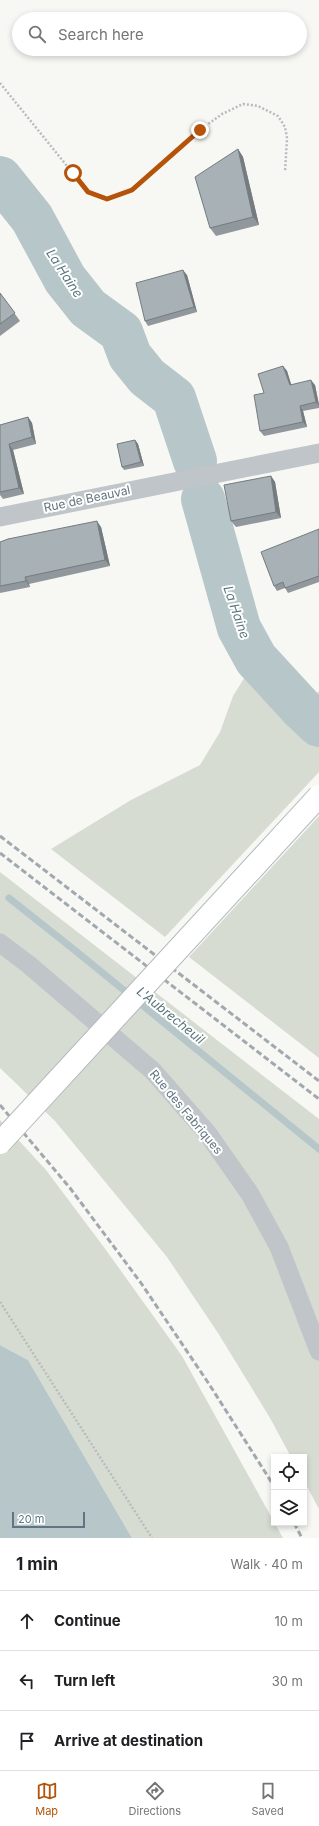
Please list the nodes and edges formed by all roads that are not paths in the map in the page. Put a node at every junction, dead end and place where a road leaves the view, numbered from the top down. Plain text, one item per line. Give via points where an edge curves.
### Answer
1 (319, 453) edge
2 (0, 517) edge
3 (319, 796) edge
4 (0, 944) edge
5 (0, 1143) edge
6 (319, 1351) edge

1 - 2 street, Rue de Beauval
3 - 5 main road, bridge
4 - 6 street, Rue des Fabriques via 28,964 153,1072 208,1134 250,1194 279,1247

